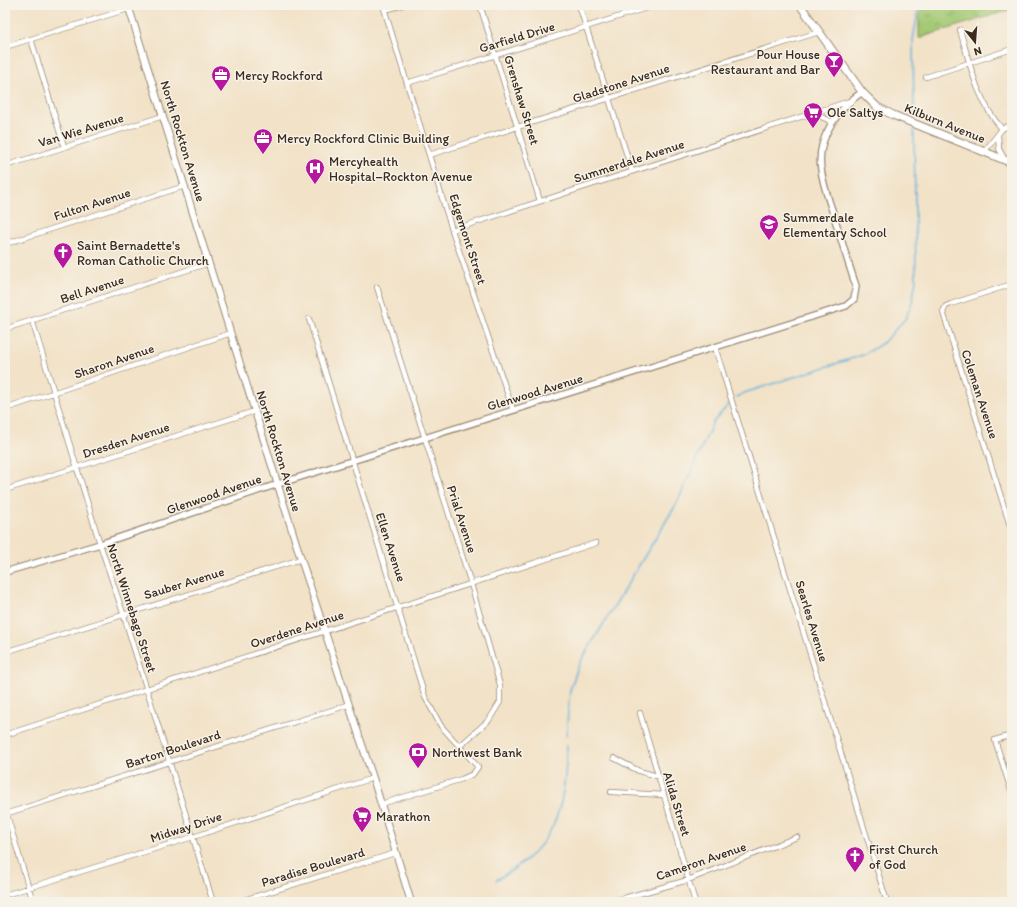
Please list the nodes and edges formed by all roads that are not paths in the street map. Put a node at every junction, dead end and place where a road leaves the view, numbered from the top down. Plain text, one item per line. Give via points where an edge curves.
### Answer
1 (140, 5) edge
2 (383, 5) edge
3 (403, 5) edge
4 (480, 5) edge
5 (579, 5) edge
6 (656, 5) edge
7 (800, 5) edge
8 (129, 7) edge
9 (385, 10) junction
10 (586, 27) junction
11 (960, 30) dead end
12 (819, 32) junction
13 (31, 39) junction
14 (5, 47) edge
15 (1012, 49) edge
16 (497, 55) junction
17 (970, 63) junction
18 (926, 77) dead end
19 (407, 83) junction
20 (862, 92) junction
21 (609, 99) junction
22 (850, 100) junction
23 (812, 114) junction
24 (163, 116) junction
25 (833, 122) junction
26 (1012, 124) edge
27 (519, 127) junction
28 (1002, 129) junction
29 (998, 135) junction
30 (64, 146) junction
31 (984, 152) junction
32 (430, 155) junction
33 (1008, 161) edge
34 (5, 166) edge
35 (632, 171) junction
36 (185, 186) junction
37 (540, 201) junction
38 (452, 230) junction
39 (6, 242) edge
40 (210, 263) junction
41 (1012, 284) edge
42 (377, 288) dead end
43 (309, 319) dead end
44 (32, 320) junction
45 (5, 329) edge
46 (231, 333) junction
47 (715, 347) junction
48 (54, 394) junction
49 (5, 409) edge
50 (513, 410) junction
51 (255, 411) junction
52 (424, 438) junction
53 (352, 461) junction
54 (77, 467) junction
55 (278, 484) junction
56 (5, 490) edge
57 (1012, 532) edge
58 (596, 543) dead end
59 (100, 544) junction
60 (301, 559) junction
61 (5, 572) edge
62 (471, 584) junction
63 (398, 607) junction
64 (124, 613) junction
65 (325, 632) junction
66 (5, 652) edge
67 (146, 690) junction
68 (348, 705) junction
69 (640, 713) dead end
70 (5, 735) edge
71 (1012, 735) edge
72 (460, 746) junction
73 (614, 758) dead end
74 (169, 762) junction
75 (657, 776) junction
76 (373, 778) junction
77 (611, 792) dead end
78 (1012, 793) edge
79 (664, 795) junction
80 (381, 804) junction
81 (5, 813) edge
82 (193, 837) junction
83 (797, 837) dead end
84 (395, 853) junction
85 (688, 880) junction
86 (29, 887) junction
87 (5, 895) edge
88 (33, 902) edge
89 (213, 902) edge
90 (236, 902) edge
91 (411, 902) edge
92 (613, 902) edge
93 (695, 902) edge
94 (887, 902) edge

1 - 8 street
2 - 9 street, Edgemont Street
3 - 9 street
4 - 16 street, Grenshaw Street
5 - 10 street
6 - 10 street, Garfield Drive
7 - 12 main road, Kilburn Avenue
8 - 13 street
8 - 24 main road, North Rockton Avenue
9 - 19 street, Edgemont Street
10 - 16 street, Garfield Drive
10 - 21 street
11 - 17 street
12 - 20 main road, Kilburn Avenue
12 - 21 street, Gladstone Avenue
13 - 14 street
13 - 30 street
15 - 17 street
16 - 19 street, Garfield Drive
16 - 27 street, Grenshaw Street
17 - 18 street
17 - 28 street via 986,108
19 - 32 street, Edgemont Street
20 - 22 street, Glenwood Avenue
20 - 31 main road, Kilburn Avenue via 885,111
21 - 27 street, Gladstone Avenue
21 - 35 street
22 - 23 street, Summerdale Avenue
22 - 25 street, Glenwood Avenue
23 - 25 street
23 - 35 street, Summerdale Avenue
24 - 30 street, Van Wie Avenue
24 - 36 main road, North Rockton Avenue
25 - 47 street, Glenwood Avenue via 824,142 821,170 856,286 854,299 840,308
26 - 28 street
27 - 32 street, Gladstone Avenue
27 - 37 street, Grenshaw Street
28 - 29 street
29 - 31 street
29 - 33 street via 998,149
30 - 34 street, Van Wie Avenue
31 - 33 main road, Kilburn Avenue
32 - 38 street, Edgemont Street
35 - 37 street, Summerdale Avenue
36 - 39 street, Fulton Avenue
36 - 40 main road, North Rockton Avenue
37 - 38 street, Summerdale Avenue
38 - 50 street, Edgemont Street
40 - 44 street, Bell Avenue
40 - 46 main road, North Rockton Avenue
41 - 57 street, Coleman Avenue via 951,304 944,309 944,317
42 - 52 street, Prial Avenue
43 - 53 street, Ellen Avenue
44 - 45 street, Bell Avenue
44 - 48 street, North Winnebago Street
46 - 48 street, Sharon Avenue
46 - 51 main road, North Rockton Avenue
47 - 50 street, Glenwood Avenue
47 - 94 street, Searles Avenue
48 - 49 street, Sharon Avenue
48 - 54 street, North Winnebago Street
50 - 52 street, Glenwood Avenue
51 - 54 street, Dresden Avenue
51 - 55 main road, North Rockton Avenue
52 - 53 street, Glenwood Avenue
52 - 62 street, Prial Avenue
53 - 55 street, Glenwood Avenue
53 - 63 street, Ellen Avenue
54 - 56 street, Dresden Avenue
54 - 59 street, North Winnebago Street
55 - 59 street, Glenwood Avenue
55 - 60 main road, North Rockton Avenue
58 - 62 street, Overdene Avenue
59 - 61 street, Glenwood Avenue
59 - 64 street, North Winnebago Street
60 - 64 street, Sauber Avenue
60 - 65 main road, North Rockton Avenue
62 - 63 street, Overdene Avenue
62 - 72 street, Prial Avenue via 500,685 500,702 489,720
63 - 65 street, Overdene Avenue
63 - 72 street, Ellen Avenue via 425,697 441,726
64 - 66 street, Sauber Avenue
64 - 67 street, North Winnebago Street
65 - 67 street, Overdene Avenue
65 - 68 main road, North Rockton Avenue
67 - 70 street, Overdene Avenue
67 - 74 street, North Winnebago Street
68 - 74 street, Barton Boulevard
68 - 76 main road, North Rockton Avenue
69 - 75 street, Alida Street
71 - 78 street via 995,740
72 - 80 street, Ellen Avenue via 478,767 473,774
73 - 75 street via 639,771
74 - 81 street, Barton Boulevard
74 - 82 street, North Winnebago Street
75 - 79 street, Alida Street
76 - 80 main road, North Rockton Avenue
76 - 82 street, Midway Drive
77 - 79 street
79 - 85 street, Alida Street
80 - 84 main road, North Rockton Avenue
81 - 86 street
82 - 86 street, Midway Drive
82 - 89 street, North Winnebago Street
83 - 85 street, Cameron Avenue
84 - 90 street, Paradise Boulevard
84 - 91 main road, North Rockton Avenue
85 - 92 street, Cameron Avenue
85 - 93 street, Alida Street
86 - 87 street, Midway Drive
86 - 88 street

